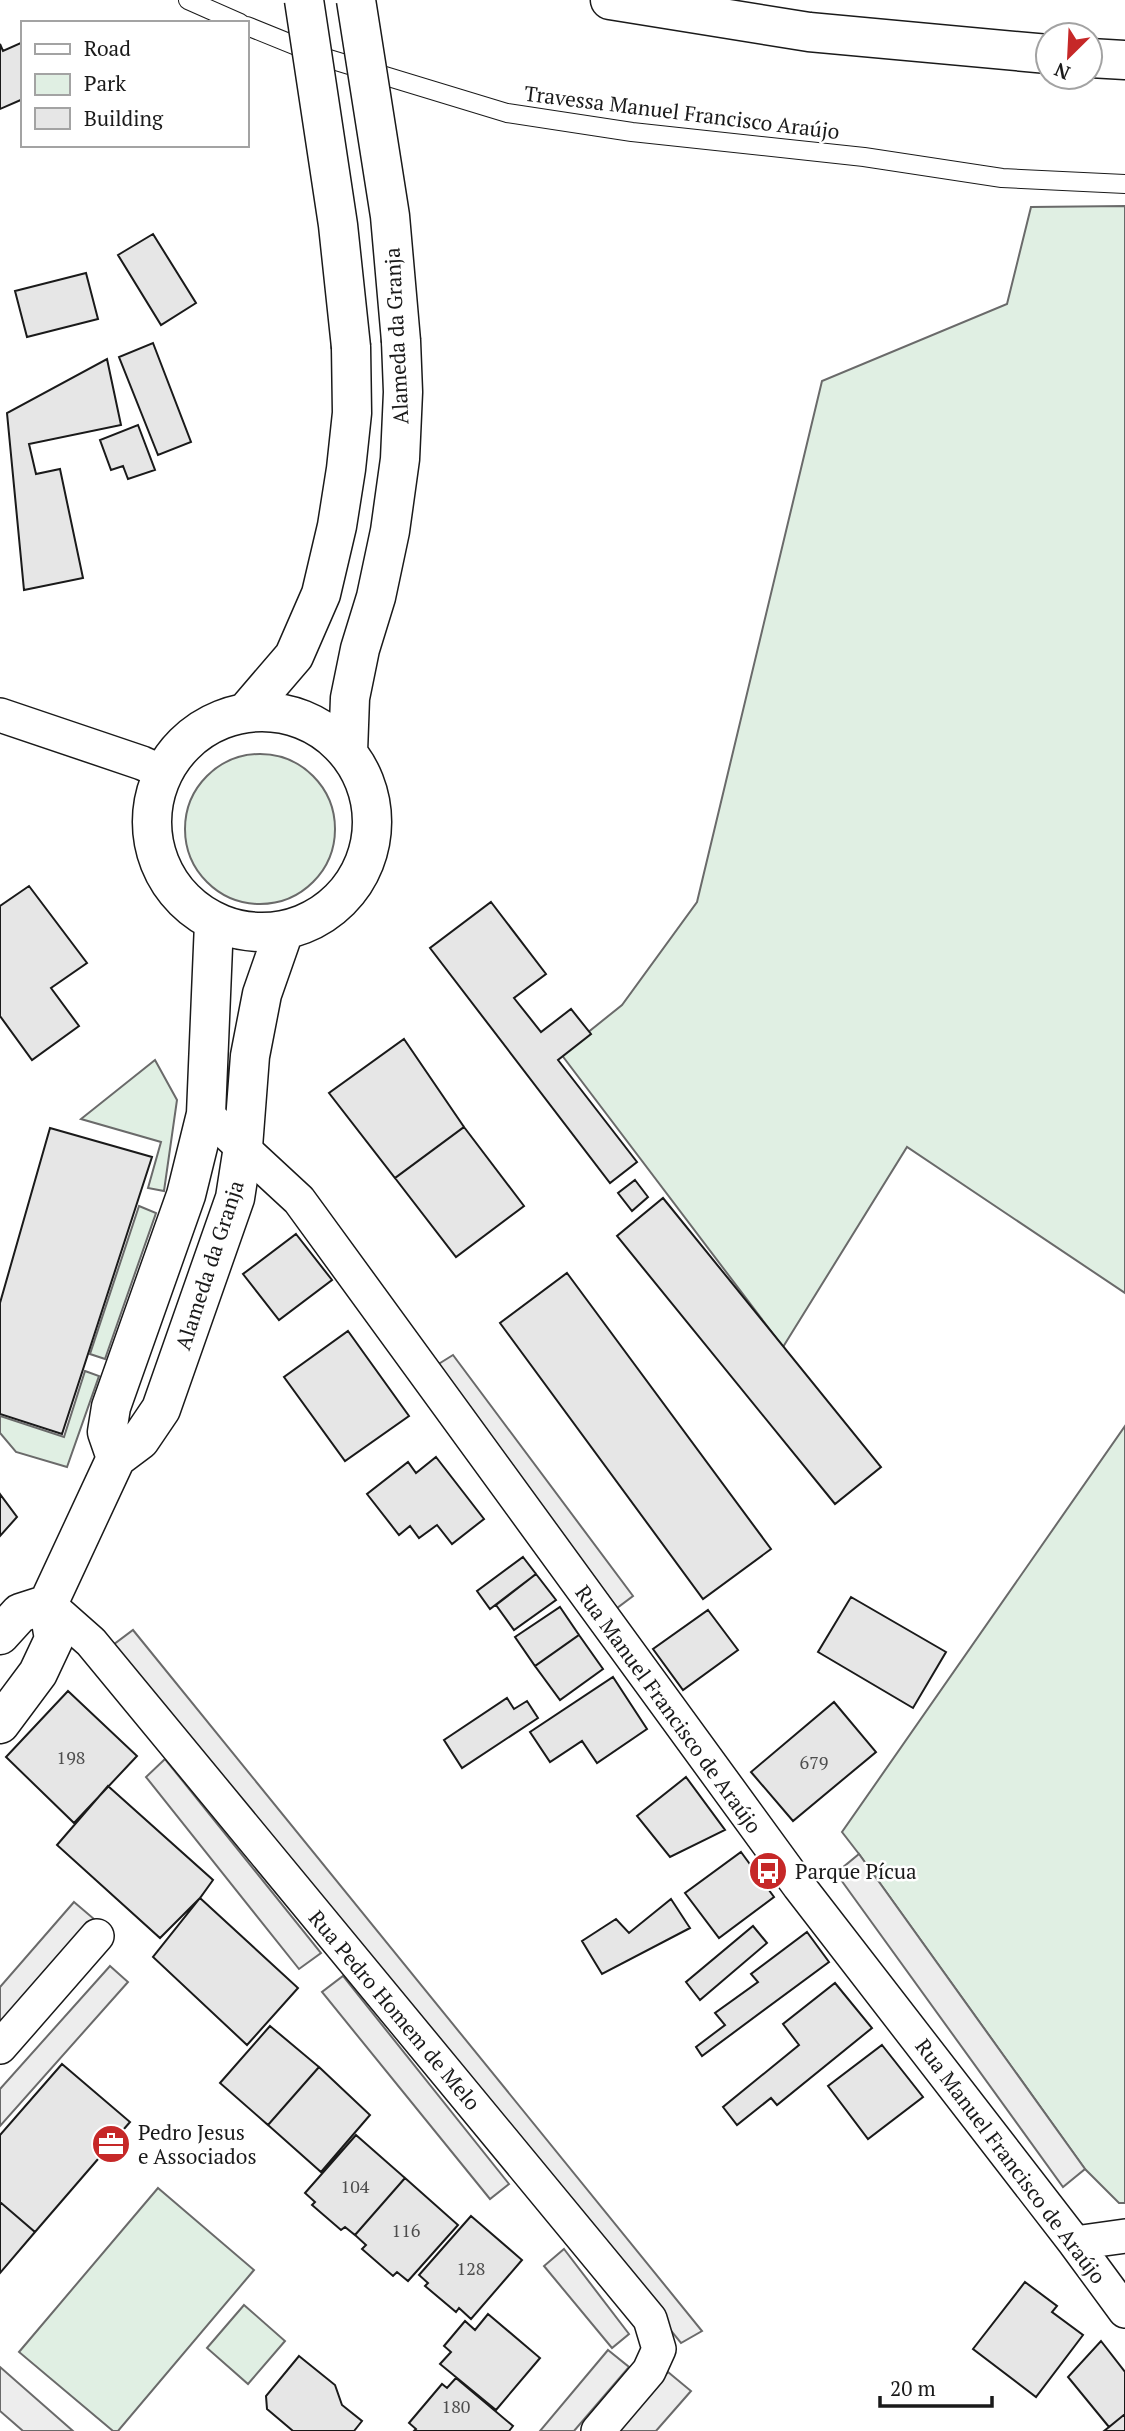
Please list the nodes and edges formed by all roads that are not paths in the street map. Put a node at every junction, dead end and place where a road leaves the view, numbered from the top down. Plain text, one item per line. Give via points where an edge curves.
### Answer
1 (188, 0) edge
2 (304, 0) edge
3 (356, 0) edge
4 (610, 0) edge
5 (235, 21) edge
6 (248, 26) edge
7 (1034, 53) edge
8 (1104, 59) edge
9 (1125, 60) edge
10 (1125, 184) edge
11 (246, 712) junction
12 (0, 715) edge
13 (348, 752) junction
14 (162, 772) junction
15 (214, 923) junction
16 (284, 931) junction
17 (206, 1114) junction
18 (243, 1147) junction
19 (116, 1458) junction
20 (48, 1604) junction
21 (0, 1635) edge
22 (0, 1724) edge
23 (97, 1936) dead end
24 (0, 2047) edge
25 (1125, 2236) edge
26 (1075, 2242) junction
27 (1125, 2311) edge
28 (597, 2431) edge

1 - 5 lane
2 - 11 main road, bridge via 338,225 351,347 352,413 337,526 321,594 294,656
3 - 13 main road, Alameda da Granja, bridge via 390,216 403,392 390,531 350,698
4 - 7 main road via 810,32
6 - 10 lane, Travessa Manuel Francisco Araújo via 326,58 507,113 1002,178
8 - 9 main road
11 - 13 main road via 284,713 319,727
11 - 14 main road via 212,723 183,743
12 - 14 street
13 - 16 main road via 367,785 373,823 367,860 348,893 319,917
14 - 15 main road via 152,806 152,841 163,874 185,902
15 - 16 main road via 248,933
15 - 17 main road, Alameda da Granja
16 - 18 main road, Alameda da Granja via 262,994 250,1056
17 - 18 street, Rua Manuel Francisco de Araújo
17 - 19 main road, Alameda da Granja via 186,1195 111,1407 107,1432
18 - 19 main road, Alameda da Granja via 235,1198 161,1409 139,1440
18 - 26 street, Rua Manuel Francisco de Araújo via 299,1200 799,1886
19 - 20 main road, Alameda da Granja
20 - 21 main road via 20,1614
20 - 22 main road via 54,1639 38,1673
20 - 28 street, Rua Pedro Homem de Melo via 91,1642 650,2319 659,2349 649,2371
23 - 24 street
25 - 26 street
26 - 27 street, Rua Manuel Francisco de Araújo

